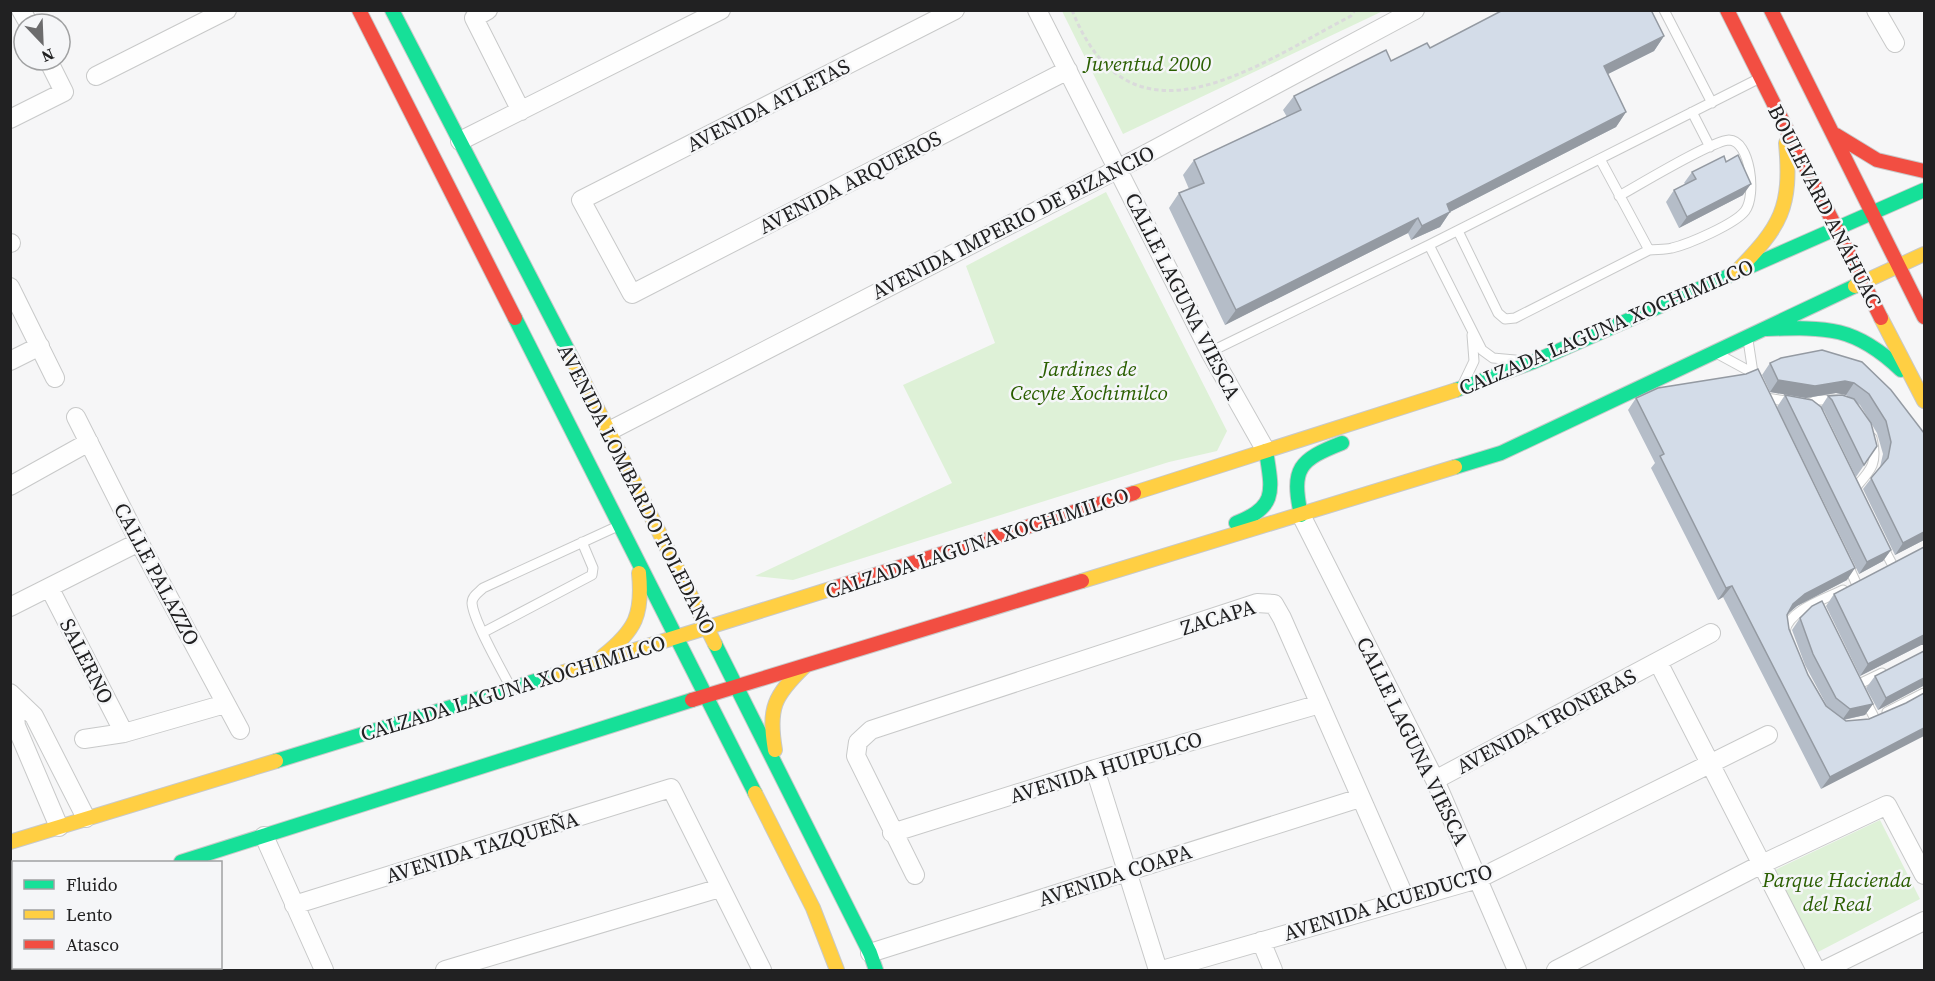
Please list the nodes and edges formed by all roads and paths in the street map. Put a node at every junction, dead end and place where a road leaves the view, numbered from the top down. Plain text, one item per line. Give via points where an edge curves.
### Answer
1 (227, 10) edge
2 (359, 10) edge
3 (392, 10) edge
4 (721, 10) edge
5 (955, 10) edge
6 (1037, 10) edge
7 (1072, 10) edge
8 (1355, 10) edge
9 (1415, 10) edge
10 (1664, 10) edge
11 (1727, 10) edge
12 (1771, 10) edge
13 (1881, 12) edge
14 (481, 14) edge
15 (1895, 43) dead end
16 (1068, 70) junction
17 (54, 72) edge
18 (391, 75) junction
19 (96, 76) dead end
20 (1759, 78) junction
21 (1712, 103) junction
22 (521, 111) junction
23 (1692, 112) junction
24 (10, 119) edge
25 (1784, 127) junction
26 (1831, 132) junction
27 (457, 136) junction
28 (1710, 147) junction
29 (1600, 159) junction
30 (1118, 169) junction
31 (1924, 171) edge
32 (1924, 190) edge
33 (1619, 196) junction
34 (1874, 213) junction
35 (1838, 229) junction
36 (1458, 231) junction
37 (1429, 245) junction
38 (1649, 250) junction
39 (1924, 254) edge
40 (1898, 266) junction
41 (1737, 271) junction
42 (1864, 281) junction
43 (10, 287) edge
44 (632, 294) joint
45 (1924, 317) edge
46 (1766, 329) junction
47 (1472, 333) junction
48 (1748, 338) junction
49 (40, 346) junction
50 (1210, 352) junction
51 (1717, 353) junction
52 (10, 361) edge
53 (1533, 362) junction
54 (1753, 373) junction
55 (55, 378) dead end
56 (1490, 379) junction
57 (1917, 386) junction
58 (1449, 393) junction
59 (1766, 398) junction
60 (1924, 401) edge
61 (1851, 404) edge
62 (1807, 405) junction
63 (1771, 408) edge
64 (1818, 414) edge
65 (76, 417) dead end
66 (1868, 429) edge
67 (609, 431) junction
68 (89, 442) junction
69 (1266, 451) junction
70 (1850, 478) edge
71 (10, 486) edge
72 (1855, 488) junction
73 (1859, 498) edge
74 (1301, 515) junction
75 (619, 526) junction
76 (1878, 536) edge
77 (139, 542) junction
78 (582, 543) junction
79 (1841, 552) edge
80 (638, 564) junction
81 (1891, 564) edge
82 (1062, 586) junction
83 (50, 589) junction
84 (1817, 603) junction
85 (10, 607) edge
86 (1822, 613) edge
87 (707, 628) junction
88 (484, 632) junction
89 (1711, 633) dead end
90 (676, 638) junction
91 (1790, 645) edge
92 (1658, 662) junction
93 (594, 663) junction
94 (808, 664) junction
95 (1895, 666) edge
96 (1848, 668) edge
97 (1857, 685) junction
98 (736, 686) junction
99 (511, 689) junction
100 (1924, 693) edge
101 (12, 695) edge
102 (706, 696) junction
103 (225, 704) junction
104 (1320, 704) junction
105 (240, 730) dead end
106 (124, 733) junction
107 (1768, 735) dead end
108 (84, 739) dead end
109 (1708, 763) junction
110 (1095, 769) junction
111 (780, 774) junction
112 (1435, 780) junction
113 (1360, 798) junction
114 (86, 818) junction
115 (59, 827) junction
116 (892, 833) junction
117 (264, 836) junction
118 (10, 842) edge
119 (184, 861) edge
120 (1760, 865) junction
121 (1127, 870) junction
122 (915, 875) dead end
123 (1924, 875) edge
124 (1478, 879) junction
125 (720, 888) junction
126 (1406, 900) junction
127 (294, 905) junction
128 (1924, 921) edge
129 (1261, 941) junction
130 (873, 962) edge
131 (324, 970) edge
132 (445, 970) edge
133 (762, 970) edge
134 (837, 970) edge
135 (1160, 970) edge
136 (1273, 970) edge
137 (1517, 970) edge
138 (1556, 970) edge
139 (1816, 970) edge
140 (1824, 970) edge

1 - 19 street
2 - 18 main road, AVENIDA LOMBARDO TOLEDANO
3 - 27 main road, AVENIDA LOMBARDO TOLEDANO
4 - 22 street
5 - 44 street, AVENIDA ATLETAS via 581,200
6 - 16 street, CALLE LAGUNA VIESCA
7 - 8 path via 1105,66 1142,89 1179,92 1229,79 1351,16
9 - 30 street, AVENIDA IMPERIO DE BIZANCIO
10 - 21 lane
11 - 20 main road, BOULEVARD ANÁHUAC
12 - 26 main road, BOULEVARD ANÁHUAC
13 - 15 street
14 - 22 street
16 - 30 street, CALLE LAGUNA VIESCA
16 - 44 street, AVENIDA ARQUEROS
17 - 24 street via 64,92
18 - 27 main road via 403,72 416,76
18 - 75 main road, AVENIDA LOMBARDO TOLEDANO
20 - 21 lane
20 - 25 main road, BOULEVARD ANÁHUAC
21 - 23 lane
22 - 27 street
23 - 28 lane
23 - 29 lane
25 - 35 main road, BOULEVARD ANÁHUAC
25 - 41 main road via 1790,179 1786,208 1768,240
26 - 31 main road via 1863,154 1895,168
26 - 34 main road, BOULEVARD ANÁHUAC
27 - 67 main road, AVENIDA LOMBARDO TOLEDANO
28 - 33 lane
28 - 38 lane via 1736,141 1752,178 1750,203 1731,222 1672,248
29 - 33 lane
29 - 36 lane
30 - 50 street, CALLE LAGUNA VIESCA
30 - 67 street, AVENIDA IMPERIO DE BIZANCIO
32 - 34 main road, CALZADA LAGUNA XOCHIMILCO
33 - 38 lane
34 - 35 main road, CALZADA LAGUNA XOCHIMILCO
34 - 40 main road, BOULEVARD ANÁHUAC
35 - 41 main road, CALZADA LAGUNA XOCHIMILCO
35 - 42 main road, BOULEVARD ANÁHUAC
36 - 37 lane
36 - 38 lane via 1498,313 1505,319 1515,318
37 - 47 lane
37 - 50 lane
39 - 40 main road
40 - 42 main road
40 - 45 main road, BOULEVARD ANÁHUAC
41 - 53 main road, CALZADA LAGUNA XOCHIMILCO
42 - 46 main road
42 - 57 main road, BOULEVARD ANÁHUAC
43 - 49 street
46 - 48 main road
46 - 57 main road via 1815,327 1852,333 1881,348
47 - 53 lane via 1482,350 1493,358
47 - 58 lane via 1472,368 1463,383
48 - 51 main road
48 - 54 lane
49 - 52 street
49 - 55 street
50 - 69 street, CALLE LAGUNA VIESCA
51 - 54 lane
51 - 74 main road via 1501,453
53 - 56 main road, CALZADA LAGUNA XOCHIMILCO
54 - 59 lane
56 - 58 main road, CALZADA LAGUNA XOCHIMILCO
56 - 74 main road via 1462,396 1311,455 1300,466 1293,485
57 - 60 main road, BOULEVARD ANÁHUAC
58 - 69 main road, CALZADA LAGUNA XOCHIMILCO
59 - 62 lane
59 - 63 lane
61 - 62 lane via 1829,398
62 - 64 lane
65 - 68 street, CALLE PALAZZO
66 - 72 lane via 1876,453 1874,465
67 - 87 main road, AVENIDA LOMBARDO TOLEDANO
68 - 71 street
68 - 77 street, CALLE PALAZZO
69 - 82 main road via 1271,490 1268,502 1256,517 1099,566
69 - 87 main road, CALZADA LAGUNA XOCHIMILCO
70 - 72 lane
72 - 73 lane
74 - 82 main road
74 - 112 street, CALLE LAGUNA VIESCA
75 - 78 lane
75 - 80 main road, AVENIDA LOMBARDO TOLEDANO
76 - 81 lane
77 - 83 street
77 - 103 street, CALLE PALAZZO
78 - 88 lane via 594,571 592,575
78 - 88 lane via 483,588 474,596 472,605
79 - 84 lane via 1861,581
80 - 90 main road, AVENIDA LOMBARDO TOLEDANO
80 - 93 main road via 640,613 632,631
82 - 94 main road
83 - 85 street
83 - 106 street, SALERNO
84 - 86 lane
84 - 91 lane via 1789,621 1785,629
87 - 90 main road, CALZADA LAGUNA XOCHIMILCO
87 - 98 main road, AVENIDA LOMBARDO TOLEDANO
88 - 99 lane
89 - 92 street, AVENIDA TRONERAS
90 - 93 main road, CALZADA LAGUNA XOCHIMILCO
90 - 102 main road, AVENIDA LOMBARDO TOLEDANO
92 - 109 street
92 - 112 street, AVENIDA TRONERAS
93 - 99 main road, CALZADA LAGUNA XOCHIMILCO
94 - 98 main road
94 - 111 main road via 779,691 772,707 771,724
95 - 97 lane
96 - 97 lane
97 - 100 lane via 1869,719
98 - 102 main road
98 - 111 main road, AVENIDA LOMBARDO TOLEDANO
99 - 114 main road, CALZADA LAGUNA XOCHIMILCO
101 - 114 street via 34,717
101 - 115 street via 16,726
102 - 117 main road
102 - 134 main road, AVENIDA LOMBARDO TOLEDANO via 813,908
103 - 105 street, CALLE PALAZZO
103 - 106 street
104 - 110 street, AVENIDA HUIPULCO
104 - 113 street, ZACAPA
104 - 116 street, ZACAPA via 1274,604 1257,603 871,730 858,742 856,756
106 - 108 street
107 - 109 street, AVENIDA ACUEDUCTO
109 - 120 street
109 - 124 street, AVENIDA ACUEDUCTO
110 - 116 street, AVENIDA HUIPULCO
110 - 121 street
111 - 130 main road, AVENIDA LOMBARDO TOLEDANO
112 - 124 street, CALLE LAGUNA VIESCA
113 - 121 street, AVENIDA COAPA
113 - 126 street, ZACAPA
114 - 115 main road, CALZADA LAGUNA XOCHIMILCO
115 - 118 main road, CALZADA LAGUNA XOCHIMILCO
116 - 122 street
117 - 119 main road
117 - 127 street
120 - 123 street via 1887,805
120 - 138 street
120 - 139 street
121 - 130 street, AVENIDA COAPA
121 - 135 street
124 - 126 street, AVENIDA ACUEDUCTO
124 - 137 street, CALLE LAGUNA VIESCA
125 - 127 street, AVENIDA TAZQUEÑA via 671,788
125 - 132 street
125 - 133 street
126 - 129 street, AVENIDA ACUEDUCTO
127 - 131 street
128 - 140 street
129 - 135 street, AVENIDA ACUEDUCTO
129 - 136 street

